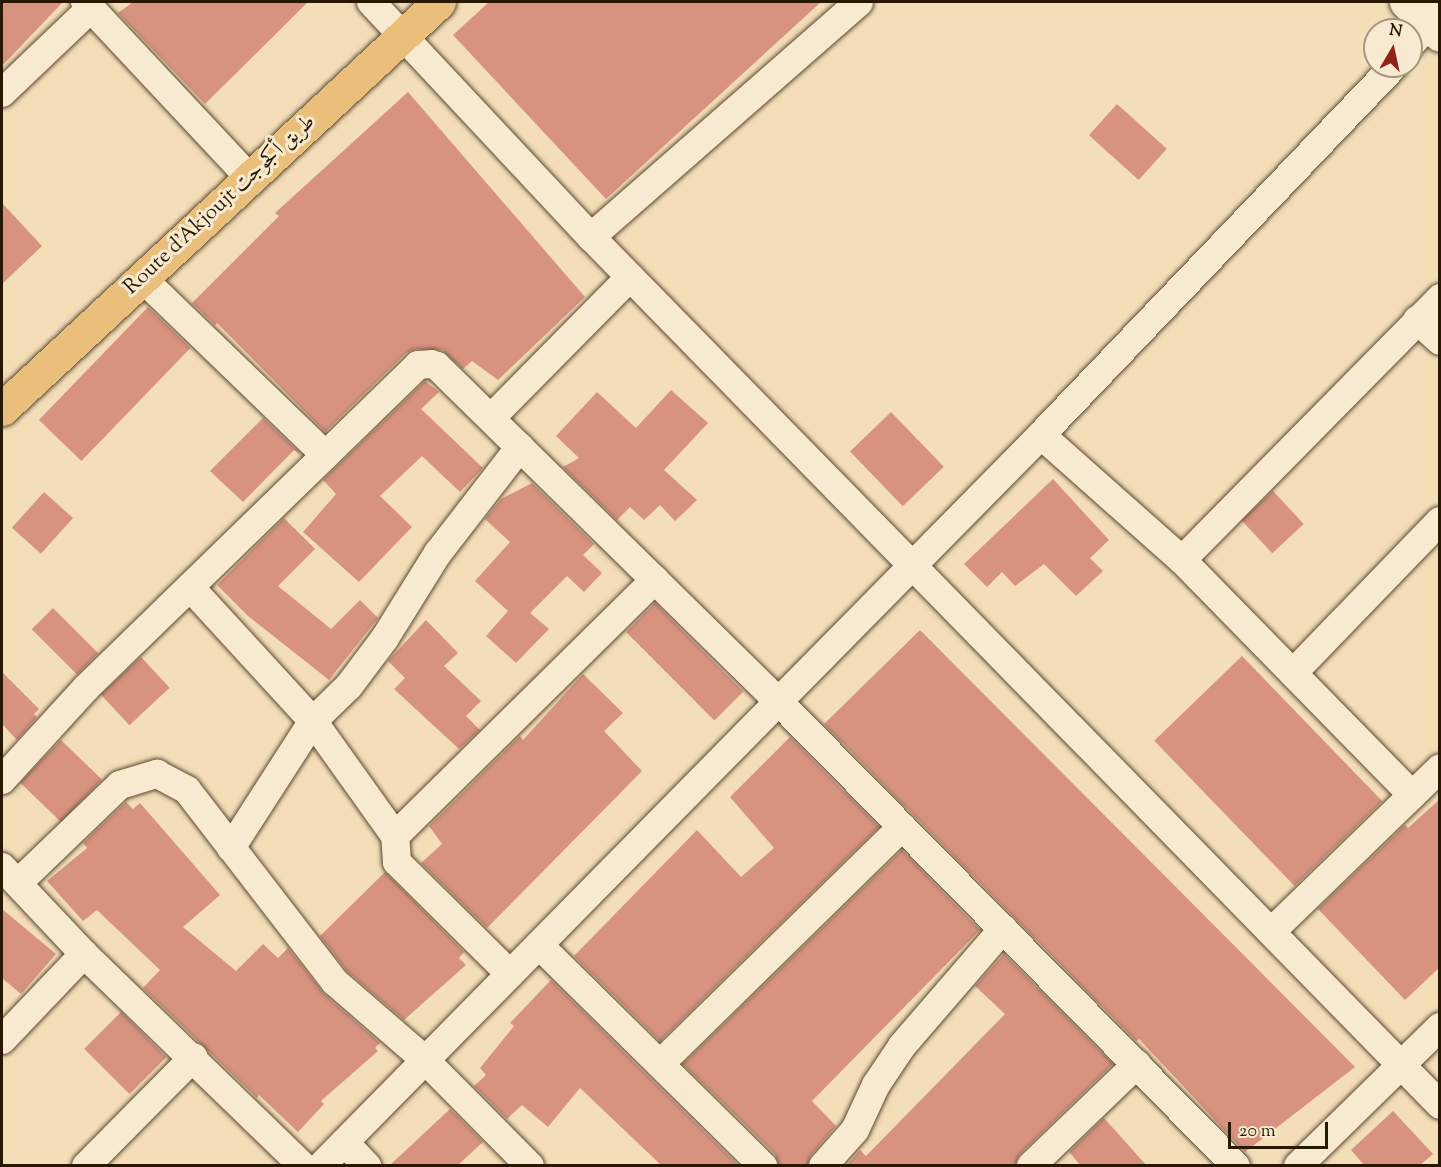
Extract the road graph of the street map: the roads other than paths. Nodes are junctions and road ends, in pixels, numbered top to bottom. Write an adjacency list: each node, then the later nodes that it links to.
1 (371, 2): 5 (street)
2 (439, 2): 5 (highway, Route d'Akjoujt طريق أكجوجت)
3 (859, 2): 9 (street)
4 (88, 5): 7 (street); 8 (street)
5 (404, 36): 8 (highway, Route d'Akjoujt طريق أكجوجت); 9 (street)
6 (1383, 78): 17 (street)
7 (2, 93)
8 (249, 177): 11 (highway, Route d'Akjoujt طريق أكجوجت)
9 (591, 237): 10 (street)
10 (630, 277): 16 (street); 22 (street)
11 (142, 278): 15 (highway, Route d'Akjoujt طريق أكجوجت); 19 (street)
12 (1440, 298): 13 (street)
13 (1417, 320): 14 (street); 21 (street)
14 (1440, 341)
15 (2, 409)
16 (491, 418): 18 (street); 19 (street)
17 (1041, 435): 21 (street); 22 (street)
18 (520, 447): 23 (street); 27 (street)
19 (325, 455): 24 (street)
20 (1440, 522): 25 (street)
21 (1182, 560): 25 (street)
22 (913, 566): 26 (street); 36 (street)
23 (655, 580): 26 (street); 32 (street)
24 (190, 587): 27 (street); 28 (street)
25 (1293, 674): 30 (street)
26 (779, 702): 31 (street); 37 (street)
27 (313, 721): 32 (street); 33 (street)
28 (7, 762)
29 (1440, 768): 30 (street)
30 (1412, 795): 36 (street)
31 (902, 827): 35 (street); 44 (street)
32 (395, 836): 39 (street)
33 (231, 848): 34 (street); 43 (street)
34 (10, 875): 38 (street)
35 (1003, 929): 45 (street); 55 (street)
36 (1271, 932): 46 (street)
37 (538, 945): 39 (street); 44 (street)
38 (84, 954): 41 (street); 42 (street)
39 (510, 974): 43 (street)
40 (1440, 1027): 46 (street)
41 (2, 1040)
42 (194, 1057): 49 (street); 50 (street)
43 (425, 1060): 48 (street); 53 (street)
44 (660, 1064): 54 (street)
45 (1137, 1064): 56 (street); 57 (street)
46 (1401, 1065): 47 (street); 58 (street)
47 (1440, 1105)
48 (345, 1143): 51 (street); 52 (street)
49 (86, 1166)
50 (303, 1166)
51 (321, 1166)
52 (367, 1166)
53 (530, 1166)
54 (764, 1166)
55 (823, 1166)
56 (1031, 1166)
57 (1236, 1166)
58 (1298, 1166)

